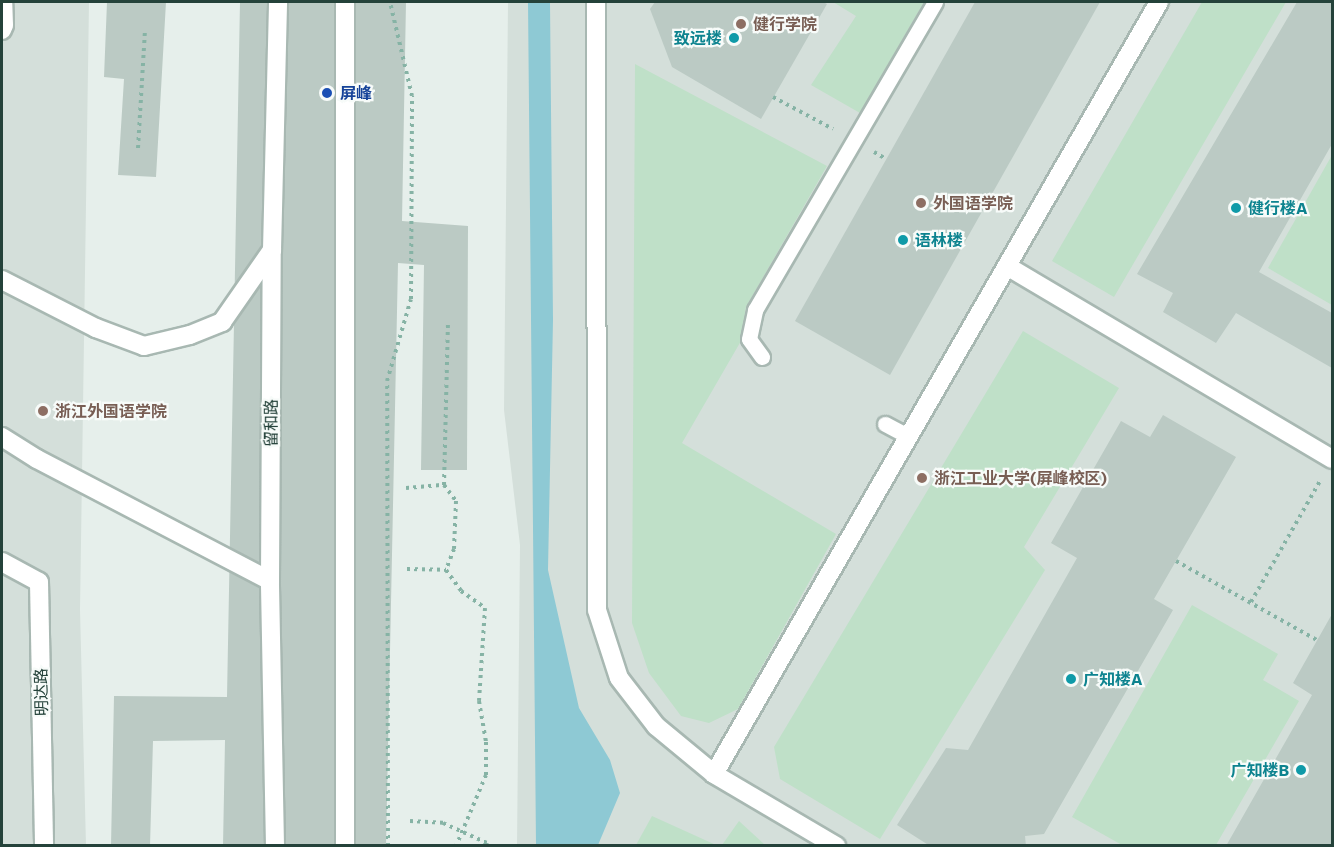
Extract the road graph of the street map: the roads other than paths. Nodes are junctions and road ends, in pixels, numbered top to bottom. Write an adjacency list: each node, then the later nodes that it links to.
1 (3, 2): 7 (street)
2 (278, 2): 8 (street, 留和路)
3 (345, 2): 22 (street)
4 (596, 2): 18 (street)
5 (935, 2): 11 (lane)
6 (1159, 2): 9 (street)
7 (2, 30)
8 (272, 250): 10 (street); 17 (street, 留和路)
9 (1007, 266): 13 (street); 15 (street)
10 (2, 280)
11 (762, 357)
12 (885, 424): 13 (lane)
13 (908, 436): 18 (street)
14 (2, 437): 17 (street)
15 (1332, 459)
16 (2, 562): 20 (street, 明达路)
17 (270, 581): 21 (street, 留和路)
18 (714, 774): 19 (street)
19 (831, 844)
20 (44, 846)
21 (274, 846)
22 (345, 846)

